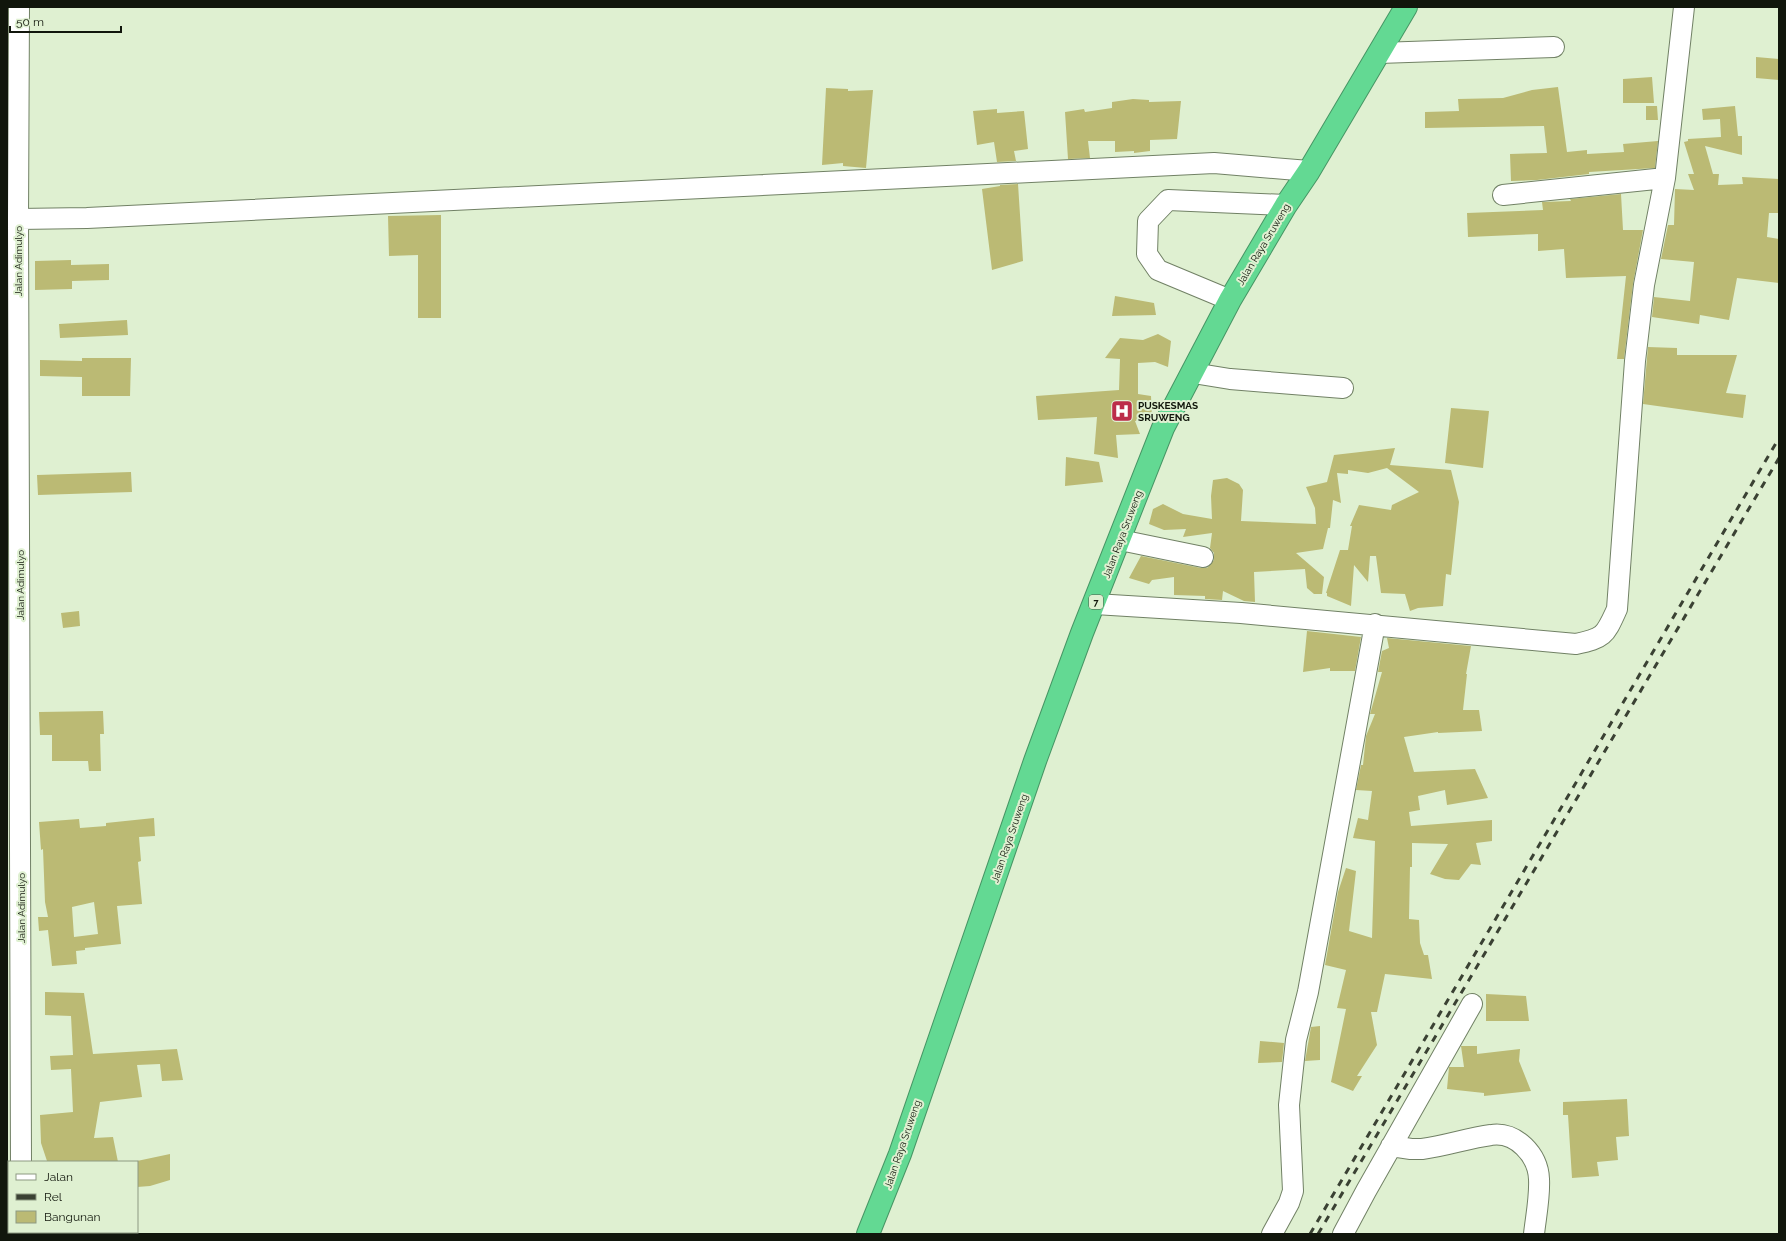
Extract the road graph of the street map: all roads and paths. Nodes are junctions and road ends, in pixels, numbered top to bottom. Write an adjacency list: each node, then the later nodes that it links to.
1 (19, 7): 10 (street, Jalan Adimulyo)
2 (1406, 7): 5 (highway, Jalan Raya Sruweng / 7)
3 (1684, 7): 7 (street)
4 (1554, 47): 5 (street)
5 (1379, 53): 6 (highway, Jalan Raya Sruweng / 7)
6 (1309, 171): 9 (highway, Jalan Raya Sruweng / 7); 10 (street)
7 (1665, 178): 8 (street); 17 (street)
8 (1503, 196)
9 (1286, 205): 11 (highway, Jalan Raya Sruweng / 7); 11 (street)
10 (18, 219): 19 (street, Jalan Adimulyo)
11 (1230, 300): 12 (highway, Jalan Raya Sruweng / 7)
12 (1193, 373): 13 (street); 14 (highway, Jalan Raya Sruweng / 7)
13 (1343, 388)
14 (1120, 540): 15 (street); 16 (highway, Jalan Raya Sruweng / 7)
15 (1203, 557)
16 (1095, 604): 17 (street); 22 (highway, Jalan Raya Sruweng / 7)
17 (1375, 624): 23 (street)
18 (1472, 1004): 20 (street)
19 (14, 1063): 21 (street, Jalan Adimulyo)
20 (1391, 1146): 24 (street); 25 (street)
21 (16, 1154)
22 (868, 1234)
23 (1272, 1234)
24 (1343, 1234)
25 (1534, 1234)

